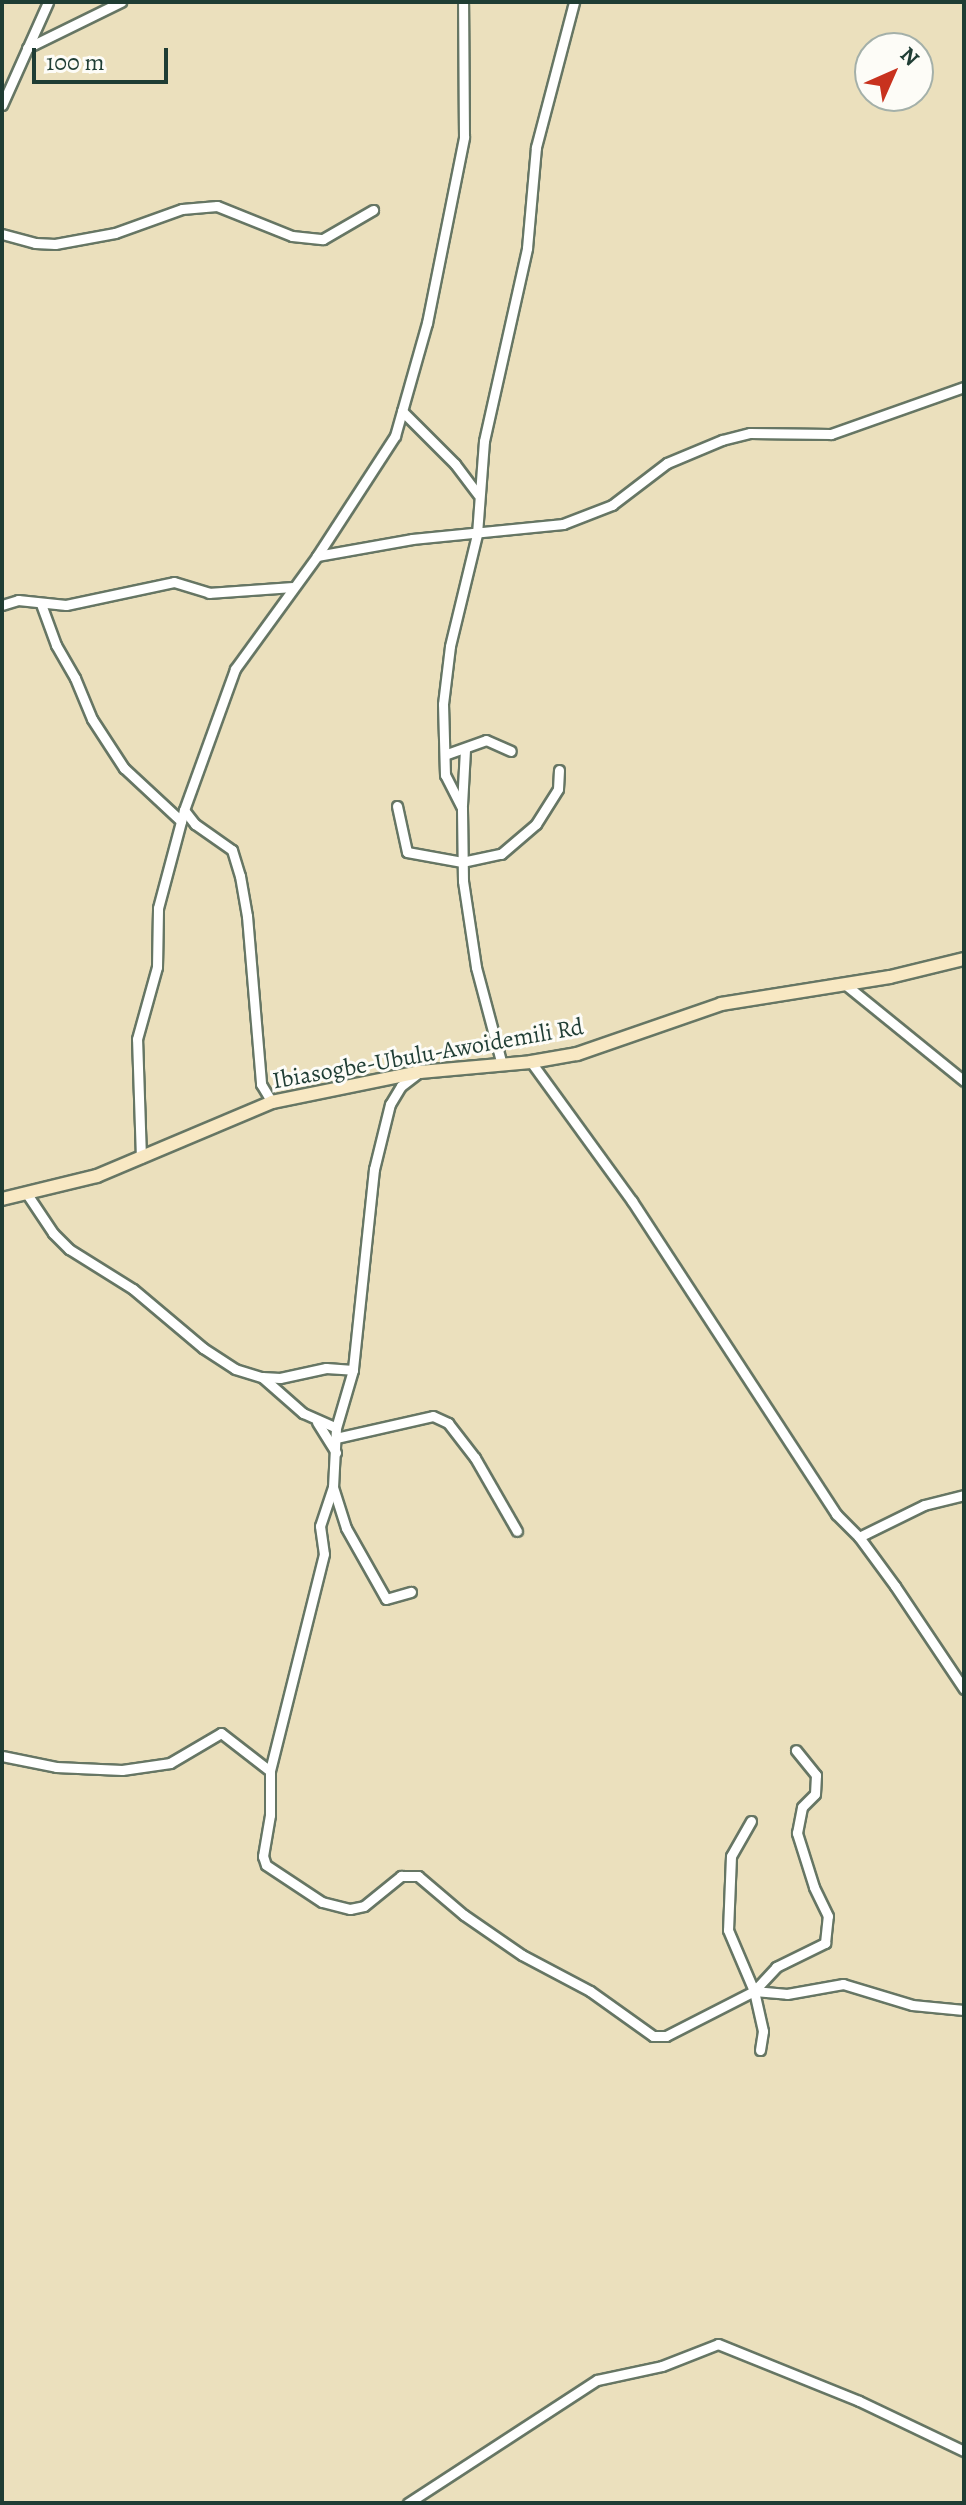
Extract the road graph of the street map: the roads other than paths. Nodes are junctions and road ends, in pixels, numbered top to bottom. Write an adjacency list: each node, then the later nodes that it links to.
1 (48, 2): 5 (street)
2 (121, 2): 5 (street)
3 (463, 2): 10 (street)
4 (574, 2): 11 (street)
5 (27, 48): 6 (street)
6 (2, 105)
7 (373, 210): 8 (street)
8 (2, 234)
9 (964, 387): 12 (street)
10 (402, 411): 11 (street); 13 (street)
11 (478, 494): 12 (street)
12 (477, 534): 13 (street); 19 (street)
13 (317, 556): 14 (street)
14 (292, 587): 15 (street); 23 (street)
15 (41, 604): 16 (street); 24 (street)
16 (2, 605)
17 (465, 749): 18 (street); 19 (street); 22 (street)
18 (511, 751)
19 (447, 754): 22 (street)
20 (559, 770): 25 (street)
21 (397, 806): 25 (street)
22 (462, 808): 25 (street)
23 (184, 810): 24 (street); 34 (street)
24 (181, 821): 35 (street)
25 (462, 862): 29 (street)
26 (964, 959): 27 (street, Ibiasogbe-Ubulu-Awoidemili Rd)
27 (846, 985): 28 (street, Ibiasogbe-Ubulu-Awoidemili Rd); 32 (street)
28 (531, 1062): 29 (street, Ibiasogbe-Ubulu-Awoidemili Rd); 46 (street)
29 (502, 1065): 30 (street, Ibiasogbe-Ubulu-Awoidemili Rd)
30 (420, 1072): 31 (street, Ibiasogbe-Ubulu-Awoidemili Rd); 33 (street)
31 (386, 1078): 33 (street); 34 (street, Ibiasogbe-Ubulu-Awoidemili Rd)
32 (964, 1081)
33 (392, 1100): 38 (street)
34 (272, 1102): 35 (street, Ibiasogbe-Ubulu-Awoidemili Rd)
35 (141, 1158): 36 (street, Ibiasogbe-Ubulu-Awoidemili Rd)
36 (27, 1194): 37 (street, Ibiasogbe-Ubulu-Awoidemili Rd); 39 (street)
37 (2, 1199)
38 (353, 1370): 39 (street); 41 (street)
39 (262, 1377): 40 (street)
40 (317, 1422): 41 (street); 42 (street)
41 (336, 1433): 42 (street); 45 (street)
42 (336, 1453): 43 (street)
43 (333, 1487): 47 (street); 51 (street)
44 (964, 1495): 46 (street)
45 (517, 1531)
46 (859, 1537): 48 (street)
47 (411, 1592)
48 (964, 1689)
49 (796, 1750): 53 (street)
50 (2, 1756): 51 (street)
51 (270, 1771): 53 (street)
52 (751, 1821): 53 (street)
53 (754, 1991): 54 (street); 55 (street)
54 (964, 2010)
55 (760, 2050)
56 (964, 2451): 57 (street)
57 (408, 2503)

